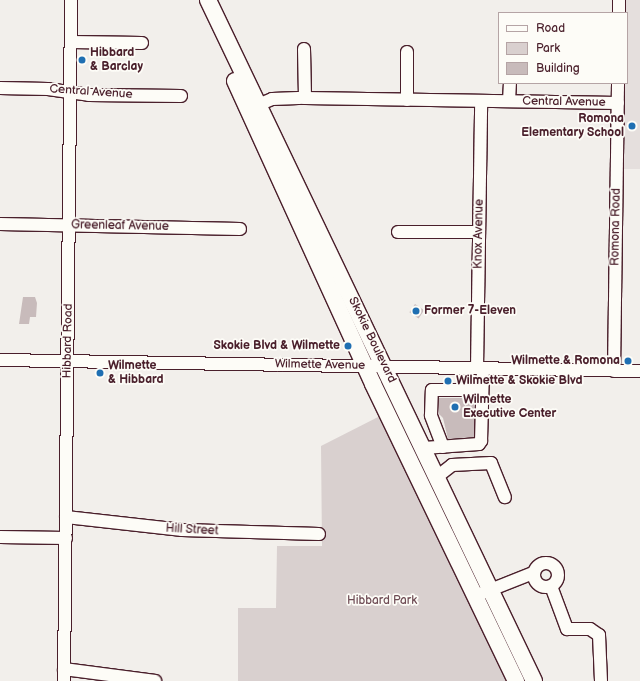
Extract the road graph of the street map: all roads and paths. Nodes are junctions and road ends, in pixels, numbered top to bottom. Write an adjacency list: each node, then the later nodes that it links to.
1 (71, 0): 6 (street, Hibbard Road)
2 (197, 0): 20 (main road, Skokie Boulevard)
3 (208, 0): 20 (main road, Skokie Boulevard)
4 (619, 0): 5 (street)
5 (619, 12)
6 (71, 42): 7 (street); 13 (street, Hibbard Road)
7 (142, 43)
8 (304, 49): 15 (street)
9 (407, 52): 16 (street)
10 (510, 84): 18 (street, Central Avenue)
11 (618, 84): 19 (street, Romona Road)
12 (0, 88): 13 (street, Central Avenue)
13 (70, 92): 14 (street, Central Avenue); 22 (street, Hibbard Road)
14 (181, 96)
15 (305, 98): 16 (street, Central Avenue); 20 (street, Central Avenue)
16 (407, 100): 17 (street, Central Avenue)
17 (480, 101): 18 (street, Central Avenue); 25 (street, Knox Avenue)
18 (509, 101): 19 (street, Central Avenue)
19 (618, 103): 31 (street, Romona Road)
20 (253, 107): 28 (main road, Skokie Boulevard); 29 (main road, Skokie Boulevard)
21 (0, 224): 22 (street, Greenleaf Avenue)
22 (69, 225): 23 (street, Greenleaf Avenue); 27 (street, Hibbard Road)
23 (240, 229)
24 (398, 232): 25 (street)
25 (479, 232): 30 (street, Knox Avenue)
26 (0, 360): 27 (street, Wilmette Avenue)
27 (68, 362): 28 (street, Wilmette Avenue); 38 (street, Hibbard Road)
28 (366, 366): 29 (street, Wilmette Avenue); 45 (main road, Skokie Boulevard)
29 (385, 367): 30 (street, Wilmette Avenue); 35 (main road, Skokie Boulevard)
30 (480, 368): 31 (street, Wilmette Avenue); 33 (street, Knox Avenue)
31 (614, 371): 32 (street, Wilmette Avenue)
32 (640, 371)
33 (482, 390): 34 (street, Knox Avenue); 34 (street)
34 (442, 447): 35 (street)
35 (424, 448): 36 (main road, Skokie Boulevard)
36 (438, 476): 37 (street); 44 (main road, Skokie Boulevard)
37 (505, 497)
38 (66, 517): 39 (street, Hill Street); 41 (street, Hibbard Road)
39 (319, 534)
40 (0, 536): 41 (street)
41 (66, 538): 46 (street, Hibbard Road)
42 (533, 573): 43 (street); 43 (street); 44 (street)
43 (551, 586): 51 (street)
44 (492, 590): 45 (street); 50 (main road, Skokie Boulevard)
45 (475, 596): 49 (main road, Skokie Boulevard)
46 (64, 669): 47 (street, Hibbard Road); 48 (street)
47 (64, 681)
48 (155, 681)
49 (516, 681)
50 (534, 681)
51 (601, 681)

